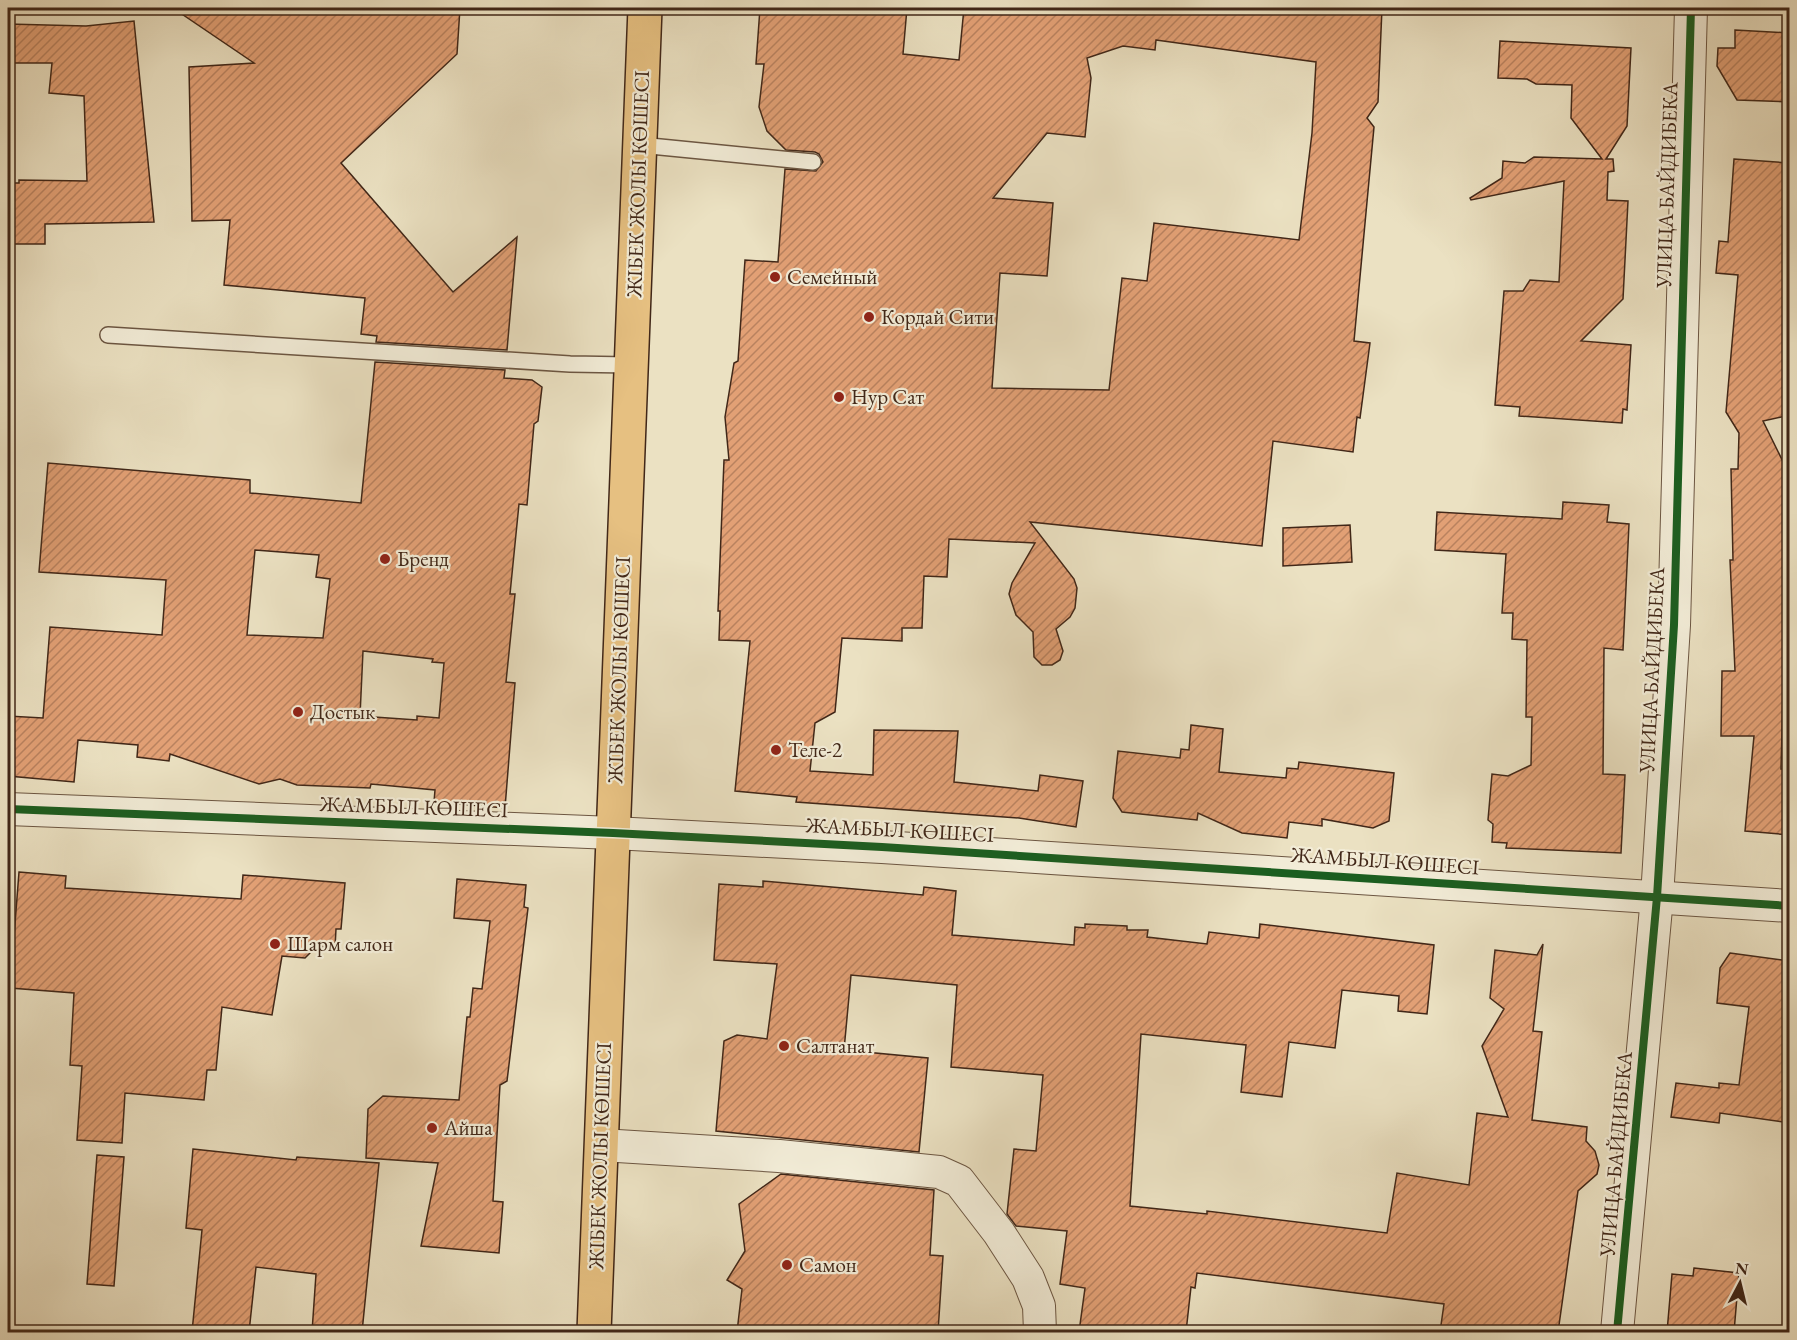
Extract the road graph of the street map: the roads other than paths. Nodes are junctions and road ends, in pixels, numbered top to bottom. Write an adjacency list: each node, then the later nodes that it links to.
1 (645, 8): 3 (highway, ЖІБЕК ЖОЛЫ КӨШЕСІ)
2 (1691, 8): 9 (street, УЛИЦА БАЙДИБЕКА)
3 (640, 145): 4 (lane); 6 (highway, ЖІБЕК ЖОЛЫ КӨШЕСІ)
4 (813, 162)
5 (108, 335): 6 (lane)
6 (630, 365): 8 (highway, ЖІБЕК ЖОЛЫ КӨШЕСІ)
7 (8, 809): 8 (street, ЖАМБЫЛ КӨШЕСІ)
8 (613, 833): 9 (street, ЖАМБЫЛ КӨШЕСІ); 11 (highway, ЖІБЕК ЖОЛЫ КӨШЕСІ)
9 (1657, 897): 10 (street, ЖАМБЫЛ КӨШЕСІ); 14 (street, УЛИЦА БАЙДИБЕКА)
10 (1790, 906)
11 (601, 1145): 12 (highway, ЖІБЕК ЖОЛЫ КӨШЕСІ); 13 (street)
12 (594, 1332)
13 (1040, 1332)
14 (1617, 1332)

